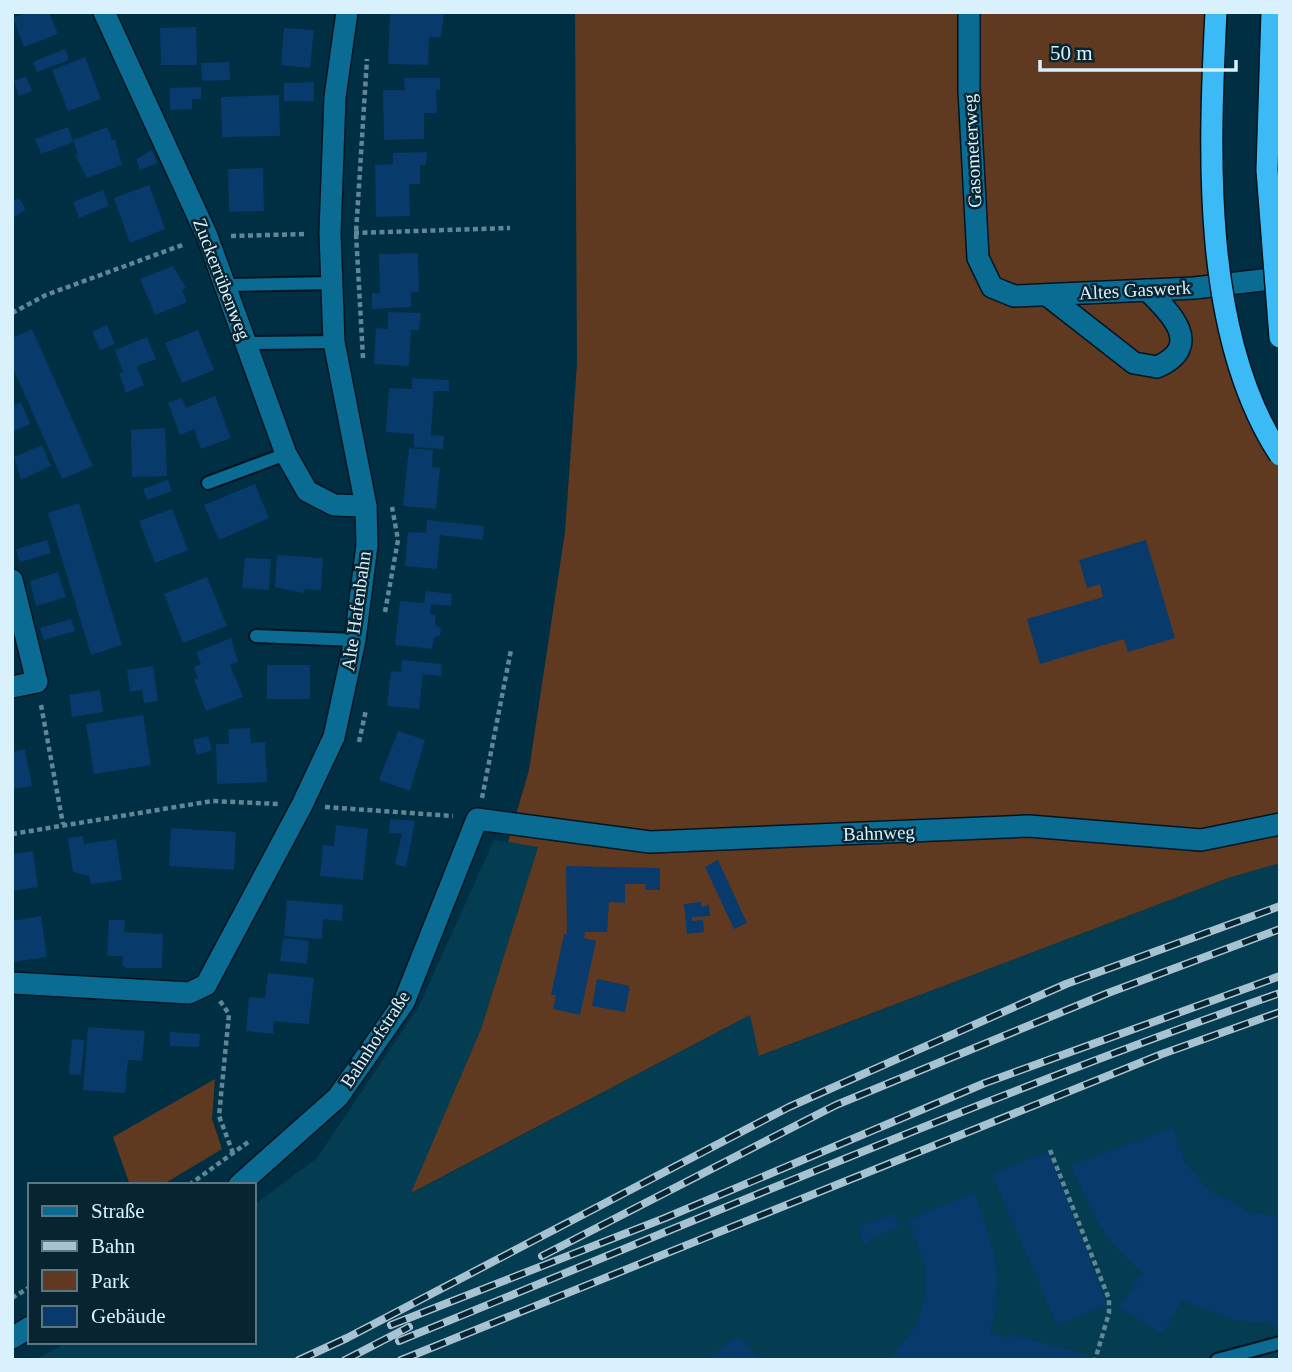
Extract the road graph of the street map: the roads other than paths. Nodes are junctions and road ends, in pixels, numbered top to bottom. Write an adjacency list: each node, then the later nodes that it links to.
1 (104, 12): 8 (street, Zuckerrübenweg)
2 (347, 12): 7 (street, Alte Hafenbahn)
3 (969, 12): 9 (street, Gasometerweg)
4 (1216, 12): 16 (highway, bridge)
5 (1272, 12): 12 (highway, bridge)
6 (1280, 278): 10 (street, Altes Gaswerk)
7 (331, 283): 8 (lane); 13 (street, Alte Hafenbahn)
8 (226, 285): 14 (street, Zuckerrübenweg)
9 (992, 287): 11 (street, Altes Gaswerk)
10 (1147, 290): 11 (street, Altes Gaswerk); 11 (street)
11 (1046, 295)
12 (1280, 337)
13 (334, 342): 14 (lane); 18 (street, Alte Hafenbahn)
14 (247, 343): 15 (street, Zuckerrübenweg)
15 (286, 454): 17 (lane); 18 (street, Zuckerrübenweg)
16 (1280, 455)
17 (208, 483)
18 (366, 506): 21 (street, Alte Hafenbahn)
19 (12, 580): 22 (street)
20 (256, 636): 21 (lane)
21 (355, 640): 25 (street, Alte Hafenbahn)
22 (12, 687)
23 (477, 820): 24 (street, Bahnweg); 26 (street, Bahnhofstraße)
24 (1280, 824)
25 (12, 983)
26 (241, 1183)
27 (28, 1328): 28 (street)
28 (12, 1338)
29 (1280, 1342): 30 (lane)
30 (1217, 1360)

